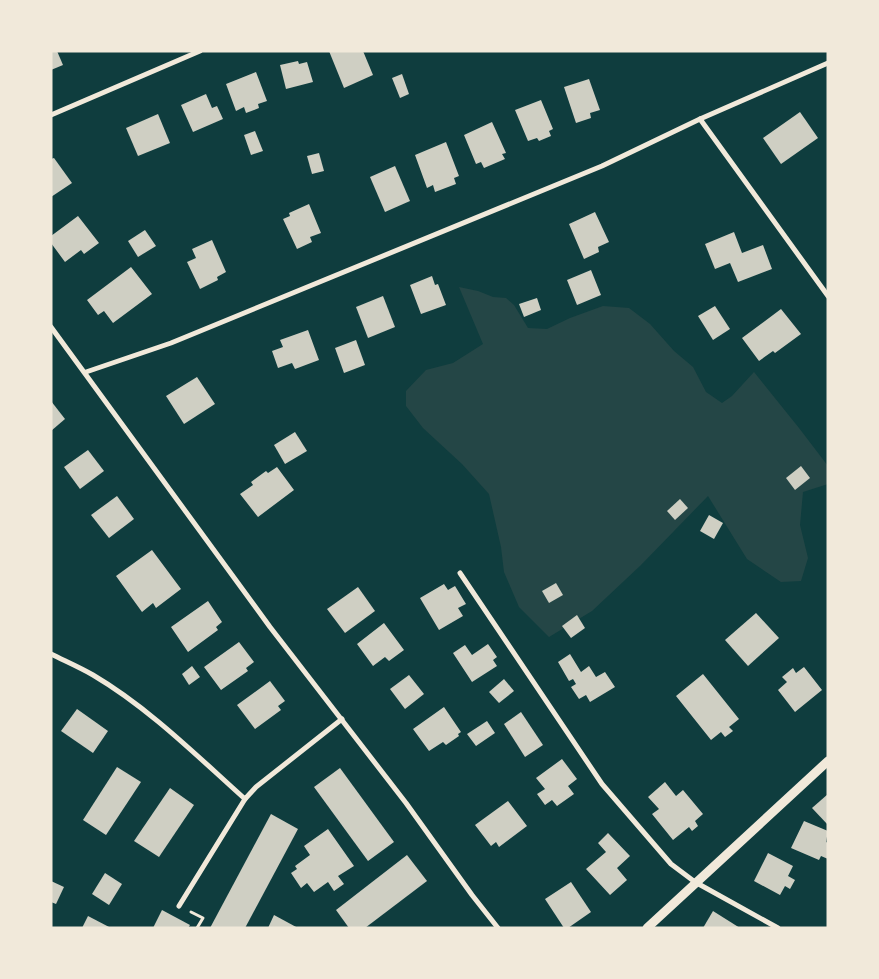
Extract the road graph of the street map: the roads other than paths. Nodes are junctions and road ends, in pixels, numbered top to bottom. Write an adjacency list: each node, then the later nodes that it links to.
1 (200, 51): 3 (street)
2 (828, 63): 4 (street)
3 (51, 115)
4 (700, 119): 5 (street); 7 (street)
5 (828, 296)
6 (51, 327): 7 (street)
7 (86, 372): 10 (street)
8 (460, 573): 13 (street)
9 (51, 654): 12 (street)
10 (342, 719): 12 (street); 15 (street)
11 (828, 761): 13 (street)
12 (245, 799): 14 (street)
13 (695, 882): 16 (street); 17 (street)
14 (179, 906)
15 (498, 928)
16 (647, 928)
17 (778, 928)

